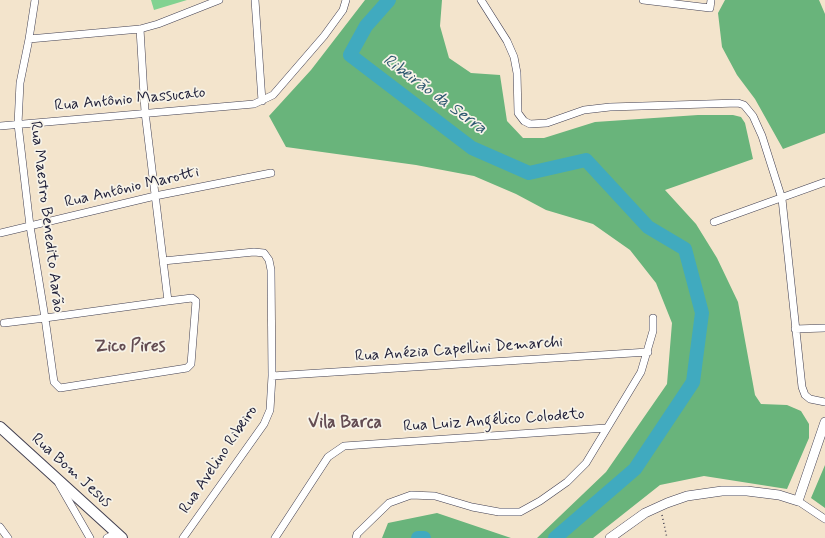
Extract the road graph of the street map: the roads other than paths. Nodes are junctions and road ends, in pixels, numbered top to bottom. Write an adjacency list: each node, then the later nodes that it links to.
1 (35, 0): 9 (street, Rua Maestro Benedito Aarão)
2 (219, 0): 8 (street)
3 (255, 0): 10 (street)
4 (346, 0): 10 (street)
5 (481, 0): 17 (street)
6 (642, 0): 7 (street)
7 (711, 0)
8 (140, 29): 9 (street); 11 (street)
9 (29, 39): 12 (street, Rua Maestro Benedito Aarão)
10 (262, 100): 11 (street, Rua Antônio Massucato)
11 (145, 112): 12 (street, Rua Antônio Massucato); 16 (street)
12 (18, 124): 13 (street, Rua Antônio Massucato); 19 (street, Rua Maestro Benedito Aarão)
13 (0, 126)
14 (270, 173): 16 (street, Rua Antônio Marotti)
15 (825, 182): 17 (street)
16 (155, 196): 19 (street, Rua Antônio Marotti); 21 (street)
17 (782, 199): 18 (street); 27 (street)
18 (714, 222)
19 (30, 226): 20 (street, Rua Antônio Marotti); 23 (street, Rua Maestro Benedito Aarão)
20 (0, 233)
21 (163, 261): 22 (street); 29 (street, Rua Avelino Ribeiro)
22 (168, 301): 23 (street); 23 (street, Rua Maestro Benedito Aarão)
23 (44, 318): 25 (street)
24 (653, 318): 28 (street)
25 (4, 323)
26 (825, 328): 27 (street)
27 (795, 329): 30 (street)
28 (648, 352): 29 (street, Rua Anézia Capellini Demarchi); 33 (street)
29 (272, 376): 42 (street, Rua Avelino Ribeiro)
30 (825, 402)
31 (825, 422): 35 (street)
32 (0, 427): 34 (main road, Rua Bom Jesus)
33 (606, 428): 43 (street, Rua Luiz Angélico Colodeto); 44 (street)
34 (54, 475): 39 (street); 41 (main road, Rua Bom Jesus)
35 (798, 501): 36 (street); 45 (street)
36 (825, 519)
37 (0, 527): 38 (street)
38 (8, 538)
39 (90, 538)
40 (107, 538): 41 (street)
41 (121, 538)
42 (183, 538)
43 (275, 538)
44 (356, 538)
45 (610, 538)

